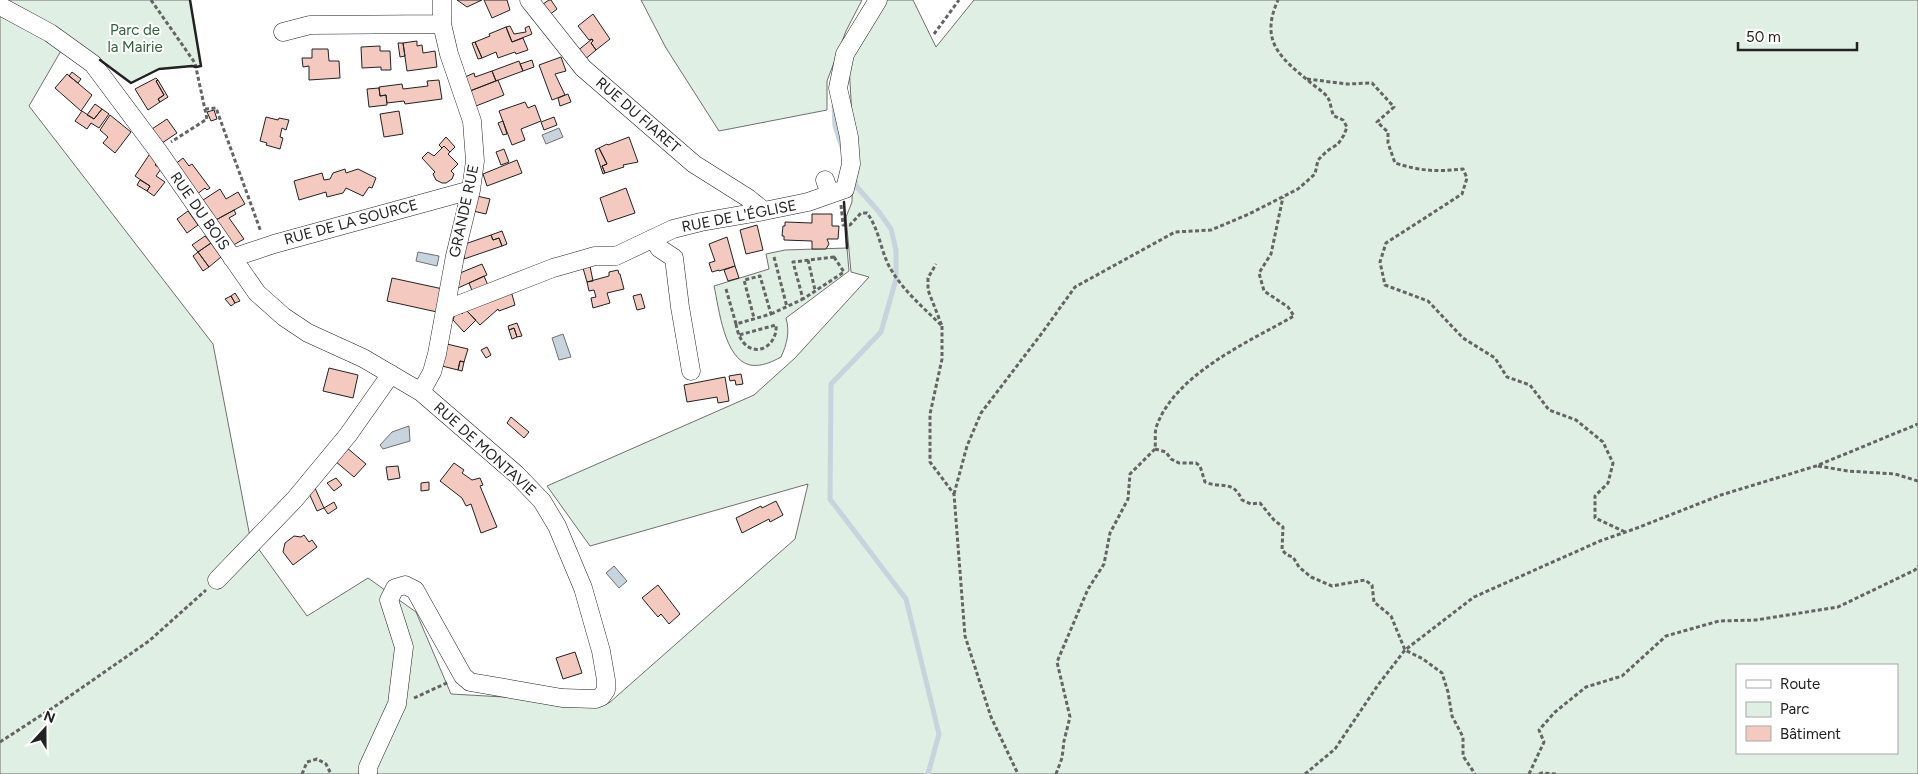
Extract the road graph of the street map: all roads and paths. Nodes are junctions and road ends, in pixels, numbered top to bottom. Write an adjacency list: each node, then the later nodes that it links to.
1 (151, 0): 12 (path)
2 (442, 0): 8 (street, GRANDE RUE)
3 (529, 0): 16 (street, RUE DU FIARET)
4 (878, 0): 16 (street, RUE DE L'ÉGLISE)
5 (959, 0): 10 (path)
6 (1278, 0): 11 (path)
7 (0, 6): 13 (street, RUE DU BOIS)
8 (442, 24): 9 (street); 14 (street, GRANDE RUE)
9 (283, 32)
10 (934, 34)
11 (1306, 80): 15 (path); 42 (path)
12 (205, 109): 13 (path); 19 (path)
13 (158, 151): 21 (street, RUE DU BOIS)
14 (471, 190): 19 (street, RUE DE LA SOURCE); 28 (street, GRANDE RUE)
15 (1284, 197): 38 (path); 41 (path)
16 (764, 211): 18 (street, RUE DE L'ÉGLISE)
17 (850, 225): 32 (path)
18 (654, 239): 28 (street, RUE DE L'ÉGLISE); 34 (street)
19 (266, 246): 21 (street, RUE DE LA SOURCE)
20 (774, 257): 27 (path)
21 (232, 258): 35 (street, RUE DU BOIS)
22 (808, 260): 25 (path); 25 (path); 26 (path)
23 (936, 264): 32 (path)
24 (726, 289): 31 (path)
25 (815, 290): 26 (path)
26 (802, 299): 27 (path)
27 (787, 307): 29 (path)
28 (445, 310): 36 (street, GRANDE RUE)
29 (770, 314): 30 (path); 30 (path)
30 (754, 318): 31 (path)
31 (736, 324): 33 (path)
32 (942, 326): 41 (path)
33 (739, 335): 33 (path)
34 (691, 371)
35 (391, 374): 36 (street, RUE DU BOIS); 44 (street)
36 (421, 392): 46 (street, RUE DE MONTAVIE)
37 (1918, 424): 39 (path)
38 (1155, 448): 45 (path); 53 (path)
39 (1816, 466): 40 (path); 42 (path)
40 (1918, 481)
41 (954, 494): 52 (path)
42 (1625, 532): 45 (path)
43 (1918, 566): 56 (path)
44 (217, 580): 48 (path)
45 (1405, 650): 54 (path); 55 (path)
46 (463, 676): 47 (path); 47 (street)
47 (397, 704): 51 (street)
48 (0, 742)
49 (302, 774): 50 (path)
50 (331, 774)
51 (368, 774)
52 (1018, 774)
53 (1056, 774)
54 (1305, 774)
55 (1474, 774)
56 (1529, 774)
57 (1539, 774): 58 (path)
58 (1556, 774)

